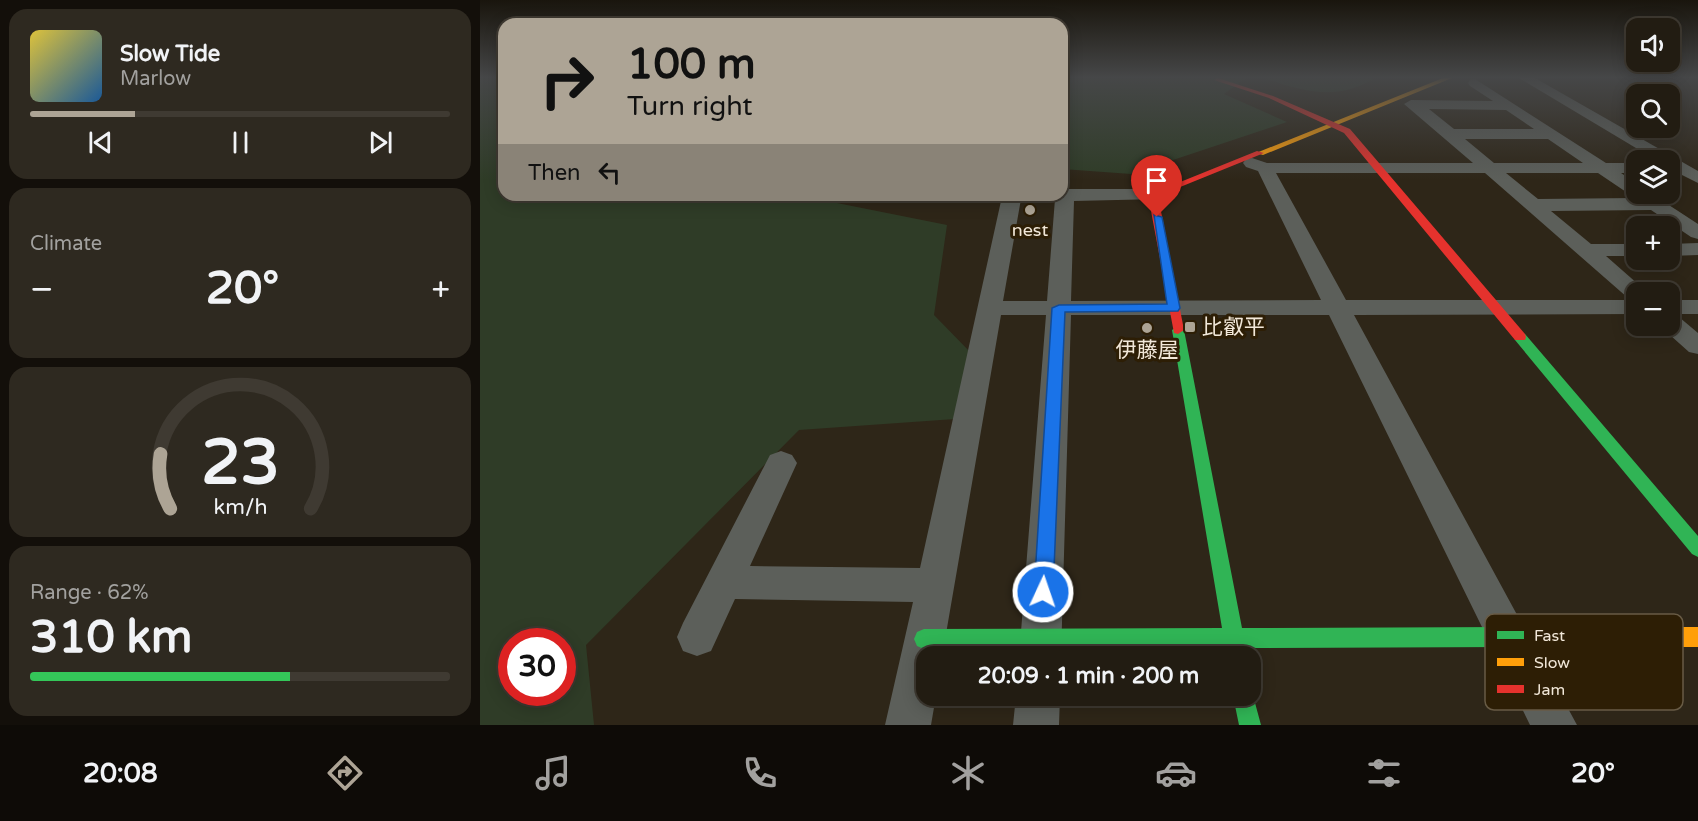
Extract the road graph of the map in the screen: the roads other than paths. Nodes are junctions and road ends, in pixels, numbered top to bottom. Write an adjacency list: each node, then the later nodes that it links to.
1 (1305, 112): 6 (street)
2 (1365, 112): 6 (street)
3 (1424, 112): 7 (street)
4 (1518, 112): 8 (street)
5 (1583, 112): 9 (street)
6 (1335, 124): 10 (street); 12 (street)
7 (1450, 134): 8 (street); 13 (street)
8 (1550, 134): 14 (street)
9 (1648, 150)
10 (1254, 164): 12 (street); 21 (street); 37 (street)
11 (1680, 165): 17 (street)
12 (1377, 168): 13 (street); 38 (street)
13 (1490, 168): 14 (street); 26 (street)
14 (1601, 168): 15 (street); 19 (street)
15 (1626, 168)
16 (1680, 168): 18 (street)
17 (1698, 168)
18 (1698, 178)
19 (1626, 184)
20 (1068, 195): 21 (street)
21 (1153, 195): 36 (street)
22 (1626, 197): 26 (street)
23 (1010, 201): 34 (street)
24 (1063, 201): 35 (street)
25 (1656, 204): 27 (street)
26 (1533, 205): 29 (street)
27 (1698, 233)
28 (1698, 249): 31 (street)
29 (1586, 250): 30 (street); 32 (street)
30 (1626, 250)
31 (1680, 250)
32 (1626, 284)
33 (1698, 307): 40 (street)
34 (989, 308): 35 (street); 46 (street)
35 (1059, 308): 36 (street); 53 (street)
36 (1174, 308): 37 (street); 49 (street)
37 (1338, 308): 38 (street); 47 (street)
38 (1494, 308): 39 (street); 44 (street)
39 (1626, 308)
40 (1680, 308)
41 (1680, 331): 42 (street)
42 (1698, 346)
43 (781, 463): 45 (street)
44 (1698, 549)
45 (724, 582): 46 (street); 48 (street)
46 (935, 585): 51 (street)
47 (1497, 614)
48 (697, 637)
49 (1234, 638): 50 (street); 54 (street); 55 (street)
50 (1485, 638)
51 (924, 639): 52 (street); 59 (street)
52 (1014, 646)
53 (1040, 646)
54 (1079, 646)
55 (1235, 646)
56 (1037, 706): 60 (street)
57 (1246, 706): 61 (street)
58 (1546, 710): 62 (street)
59 (908, 725)
60 (1036, 725)
61 (1250, 725)
62 (1554, 725)

